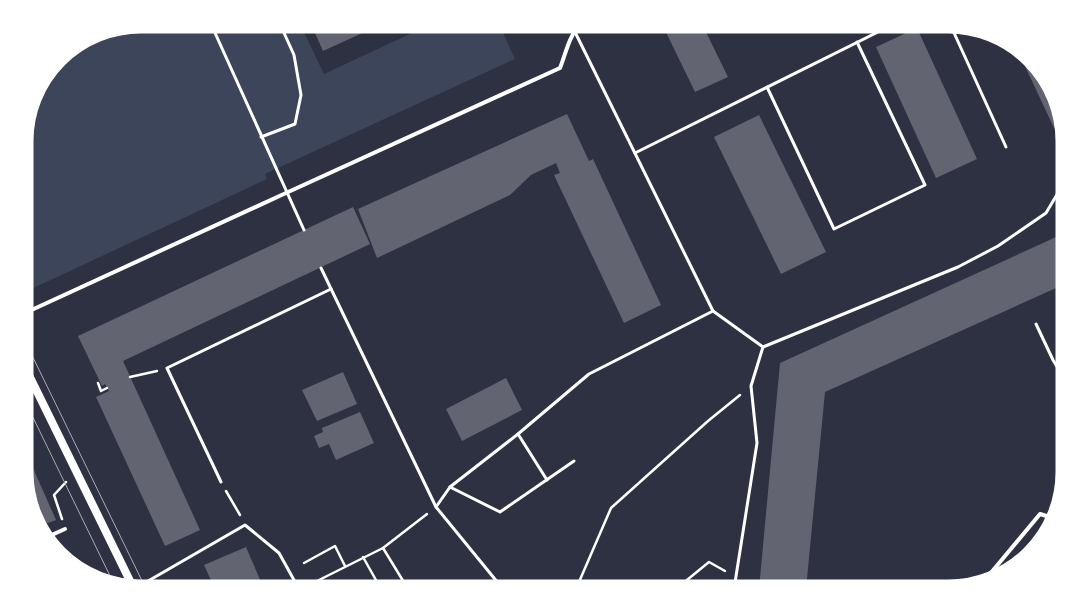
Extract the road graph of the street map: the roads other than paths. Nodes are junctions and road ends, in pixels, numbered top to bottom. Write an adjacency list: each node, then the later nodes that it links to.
1 (214, 31): 9 (lane)
2 (283, 31): 9 (lane)
3 (574, 31): 11 (lane)
4 (574, 31): 12 (street)
5 (880, 31): 7 (lane)
6 (953, 31): 10 (lane)
7 (857, 42): 8 (lane); 8 (lane)
8 (767, 87): 11 (lane)
9 (261, 137): 12 (lane)
10 (1006, 147)
11 (635, 153): 18 (lane)
12 (286, 193): 14 (lane); 17 (street)
13 (1058, 193): 20 (lane)
14 (304, 230)
15 (321, 268): 16 (lane)
16 (331, 289): 26 (lane); 28 (lane)
17 (31, 311)
18 (713, 311): 20 (lane); 23 (lane)
19 (1036, 324): 21 (lane)
20 (763, 347): 37 (lane)
21 (1058, 368)
22 (31, 379): 33 (main road)
23 (518, 434): 25 (lane); 27 (lane)
24 (574, 461): 25 (lane)
25 (547, 480): 27 (lane)
26 (221, 482)
27 (450, 487): 28 (lane)
28 (436, 507): 36 (lane)
29 (1049, 517): 32 (street)
30 (65, 529): 31 (street)
31 (52, 535)
32 (990, 574)
33 (131, 581)
34 (143, 582): 35 (lane)
35 (295, 582)
36 (497, 582)
37 (735, 582)

